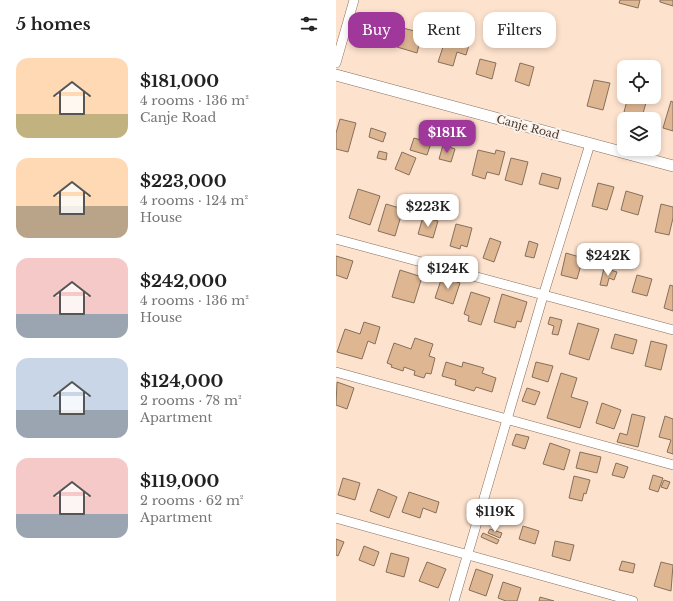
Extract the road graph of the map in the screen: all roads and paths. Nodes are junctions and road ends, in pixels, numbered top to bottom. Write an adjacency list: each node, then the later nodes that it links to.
1 (354, 0): 2 (street)
2 (336, 62)
3 (336, 75): 4 (street, Canje Road)
4 (590, 144): 5 (street, Canje Road); 7 (street)
5 (673, 166)
6 (336, 239): 7 (street)
7 (543, 296): 8 (street); 10 (street)
8 (673, 330)
9 (336, 372): 10 (street)
10 (508, 419): 11 (street); 13 (street)
11 (673, 465)
12 (336, 518): 13 (street)
13 (468, 554): 14 (street); 15 (street)
14 (454, 601)
15 (633, 601)

